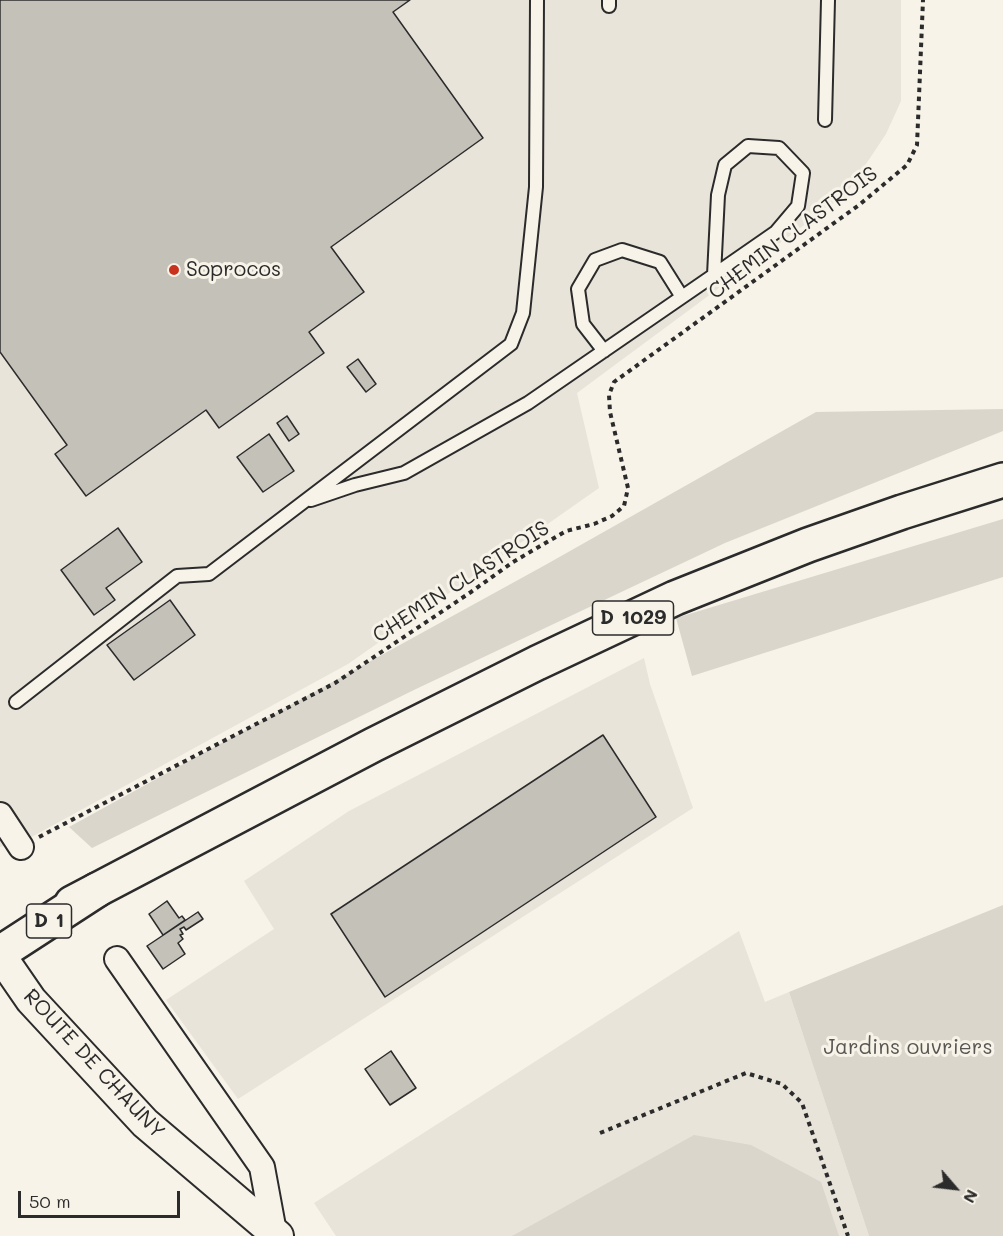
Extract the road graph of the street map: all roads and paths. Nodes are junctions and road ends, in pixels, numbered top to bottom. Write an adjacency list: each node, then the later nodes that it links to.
1 (537, 0): 9 (lane)
2 (828, 0): 4 (lane)
3 (923, 0): 12 (path, CHEMIN CLASTROIS)
4 (825, 120)
5 (714, 274): 5 (lane); 6 (lane)
6 (682, 297): 7 (lane); 7 (lane)
7 (604, 351): 9 (lane)
8 (1003, 480): 13 (main road, D 1029)
9 (301, 503): 10 (lane)
10 (16, 702)
11 (0, 814): 12 (street)
12 (21, 847)
13 (97, 890): 14 (main road, D 1029); 15 (main road, D 1)
14 (0, 941)
15 (0, 954): 18 (street, ROUTE DE CHAUNY)
16 (117, 959): 18 (street)
17 (600, 1133): 19 (path)
18 (276, 1234)
19 (848, 1236)

